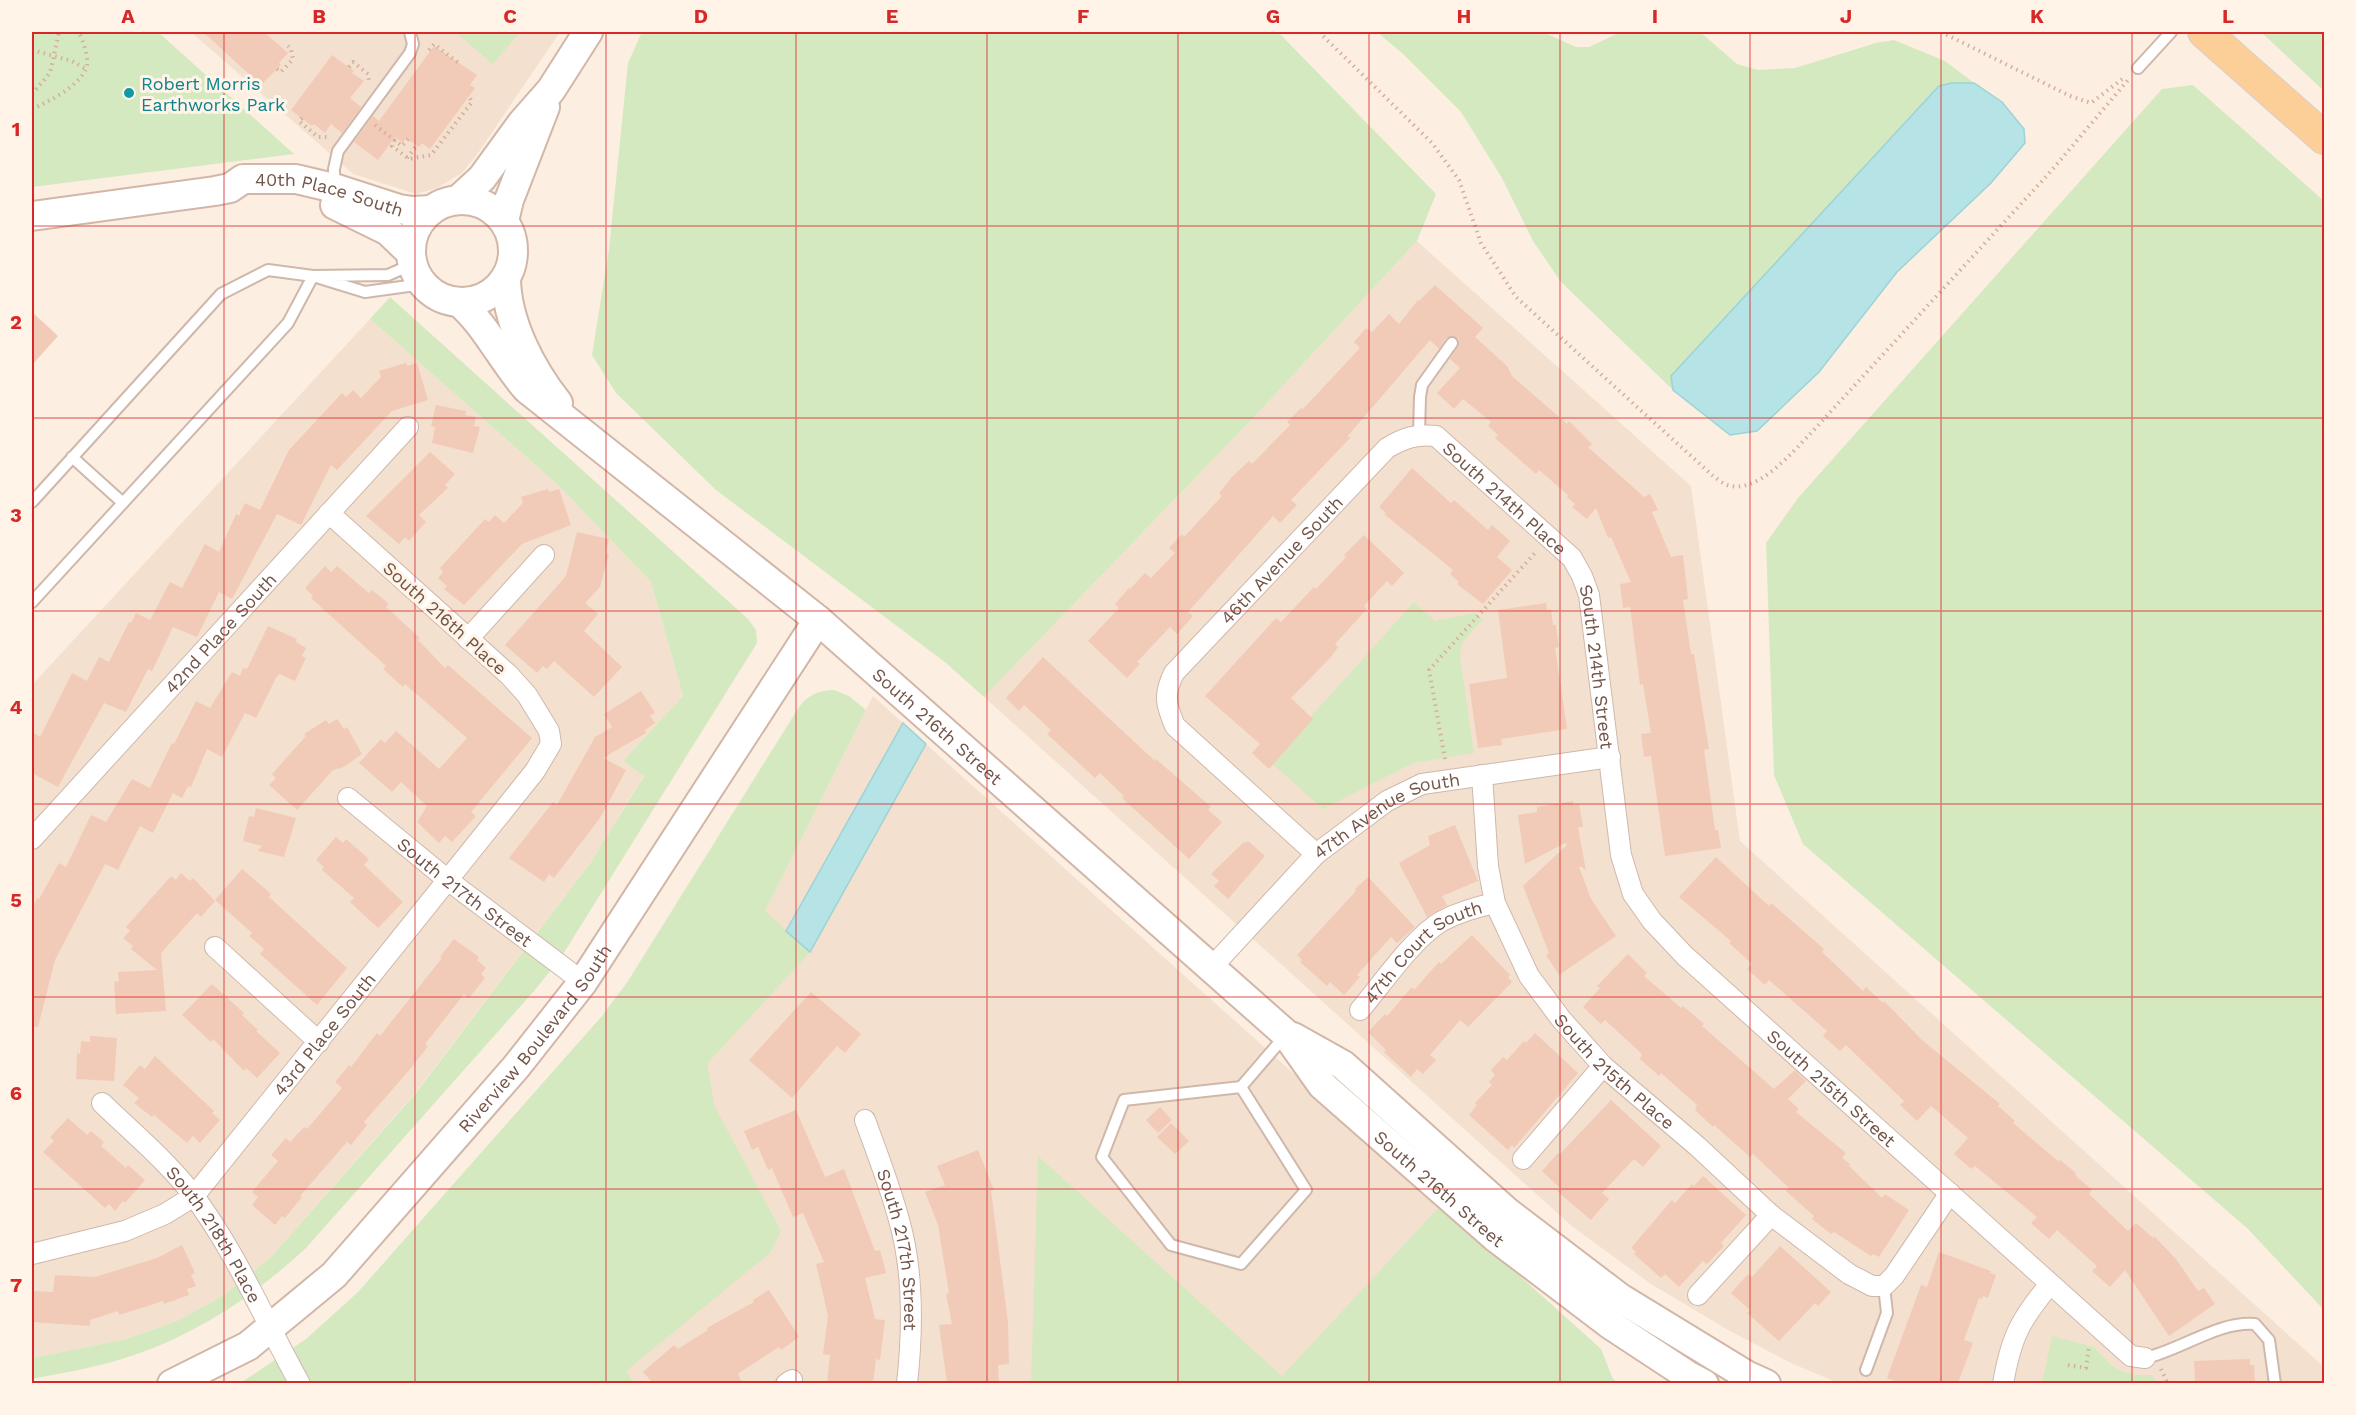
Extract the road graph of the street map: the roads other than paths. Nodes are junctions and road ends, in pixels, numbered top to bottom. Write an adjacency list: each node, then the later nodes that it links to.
1 (410, 32): 9 (lane)
2 (588, 32): 6 (street)
3 (2171, 32): 5 (lane)
4 (2204, 32): 7 (main road)
5 (2138, 68)
6 (551, 90): 10 (street); 13 (street)
7 (2325, 138)
8 (230, 188): 9 (street, 40th Place South); 12 (street, 40th Place South); 14 (street, 40th Place South)
9 (334, 188): 11 (street, 40th Place South)
10 (458, 200): 11 (street); 13 (street)
11 (431, 210): 14 (street)
12 (32, 216)
13 (504, 221): 16 (street)
14 (416, 267): 15 (lane); 15 (lane); 17 (street)
15 (313, 276): 22 (lane); 24 (lane)
16 (506, 277): 17 (street); 20 (street, South 216th Street)
17 (459, 302): 20 (street, South 216th Street)
18 (1452, 343): 21 (lane)
19 (408, 427): 25 (street, 42nd Place South)
20 (580, 430): 29 (street, South 216th Street)
21 (1419, 434): 27 (street, South 214th Place); 36 (street, 46th Avenue South)
22 (72, 457): 23 (lane); 24 (lane)
23 (32, 502)
24 (123, 503): 28 (lane)
25 (329, 513): 30 (street, South 216th Place); 35 (street, 42nd Place South)
26 (544, 555): 30 (street)
27 (1582, 576): 32 (street, South 214th Street)
28 (32, 602)
29 (818, 620): 40 (street, South 216th Street); 41 (street, Riverview Boulevard South)
30 (468, 639): 31 (street, South 216th Place)
31 (549, 731): 37 (street, 43rd Place South)
32 (1610, 757): 33 (street, 47th Avenue South); 50 (street, South 215th Street)
33 (1482, 775): 36 (street, 47th Avenue South); 38 (street, South 215th Place)
34 (348, 798): 37 (street, South 217th Street)
35 (32, 839)
36 (1316, 854): 40 (street, 47th Avenue South)
37 (449, 881): 41 (street, South 217th Street); 44 (street, 43rd Place South)
38 (1495, 903): 42 (street, 47th Court South); 45 (street, South 215th Place)
39 (215, 947): 44 (street)
40 (1212, 967): 43 (street, South 216th Street)
41 (583, 982): 57 (street, Riverview Boulevard South)
42 (1360, 1010)
43 (1287, 1034): 46 (lane); 63 (street, South 216th Street); 64 (street, South 216th Street)
44 (319, 1042): 51 (street, 43rd Place South)
45 (1603, 1066): 49 (street); 52 (street, South 215th Place)
46 (1241, 1086): 46 (lane)
47 (102, 1103): 51 (street, South 218th Place)
48 (865, 1120): 62 (street, South 217th Street)
49 (1523, 1159)
50 (1950, 1194): 54 (street, South 215th Street); 55 (street)
51 (194, 1196): 53 (street, 43rd Place South); 57 (street, South 218th Place)
52 (1771, 1215): 55 (street, South 215th Place); 56 (street)
53 (32, 1254)
54 (2050, 1284): 58 (street, South 215th Street); 65 (street)
55 (1878, 1286): 59 (lane)
56 (1698, 1295)
57 (270, 1329): 60 (street, Riverview Boulevard South); 61 (street, South 218th Place)
58 (2145, 1358): 66 (lane)
59 (1866, 1370)
60 (172, 1383)
61 (300, 1383)
62 (907, 1383)
63 (1704, 1383)
64 (1766, 1383)
65 (2002, 1383)
66 (2275, 1383)

